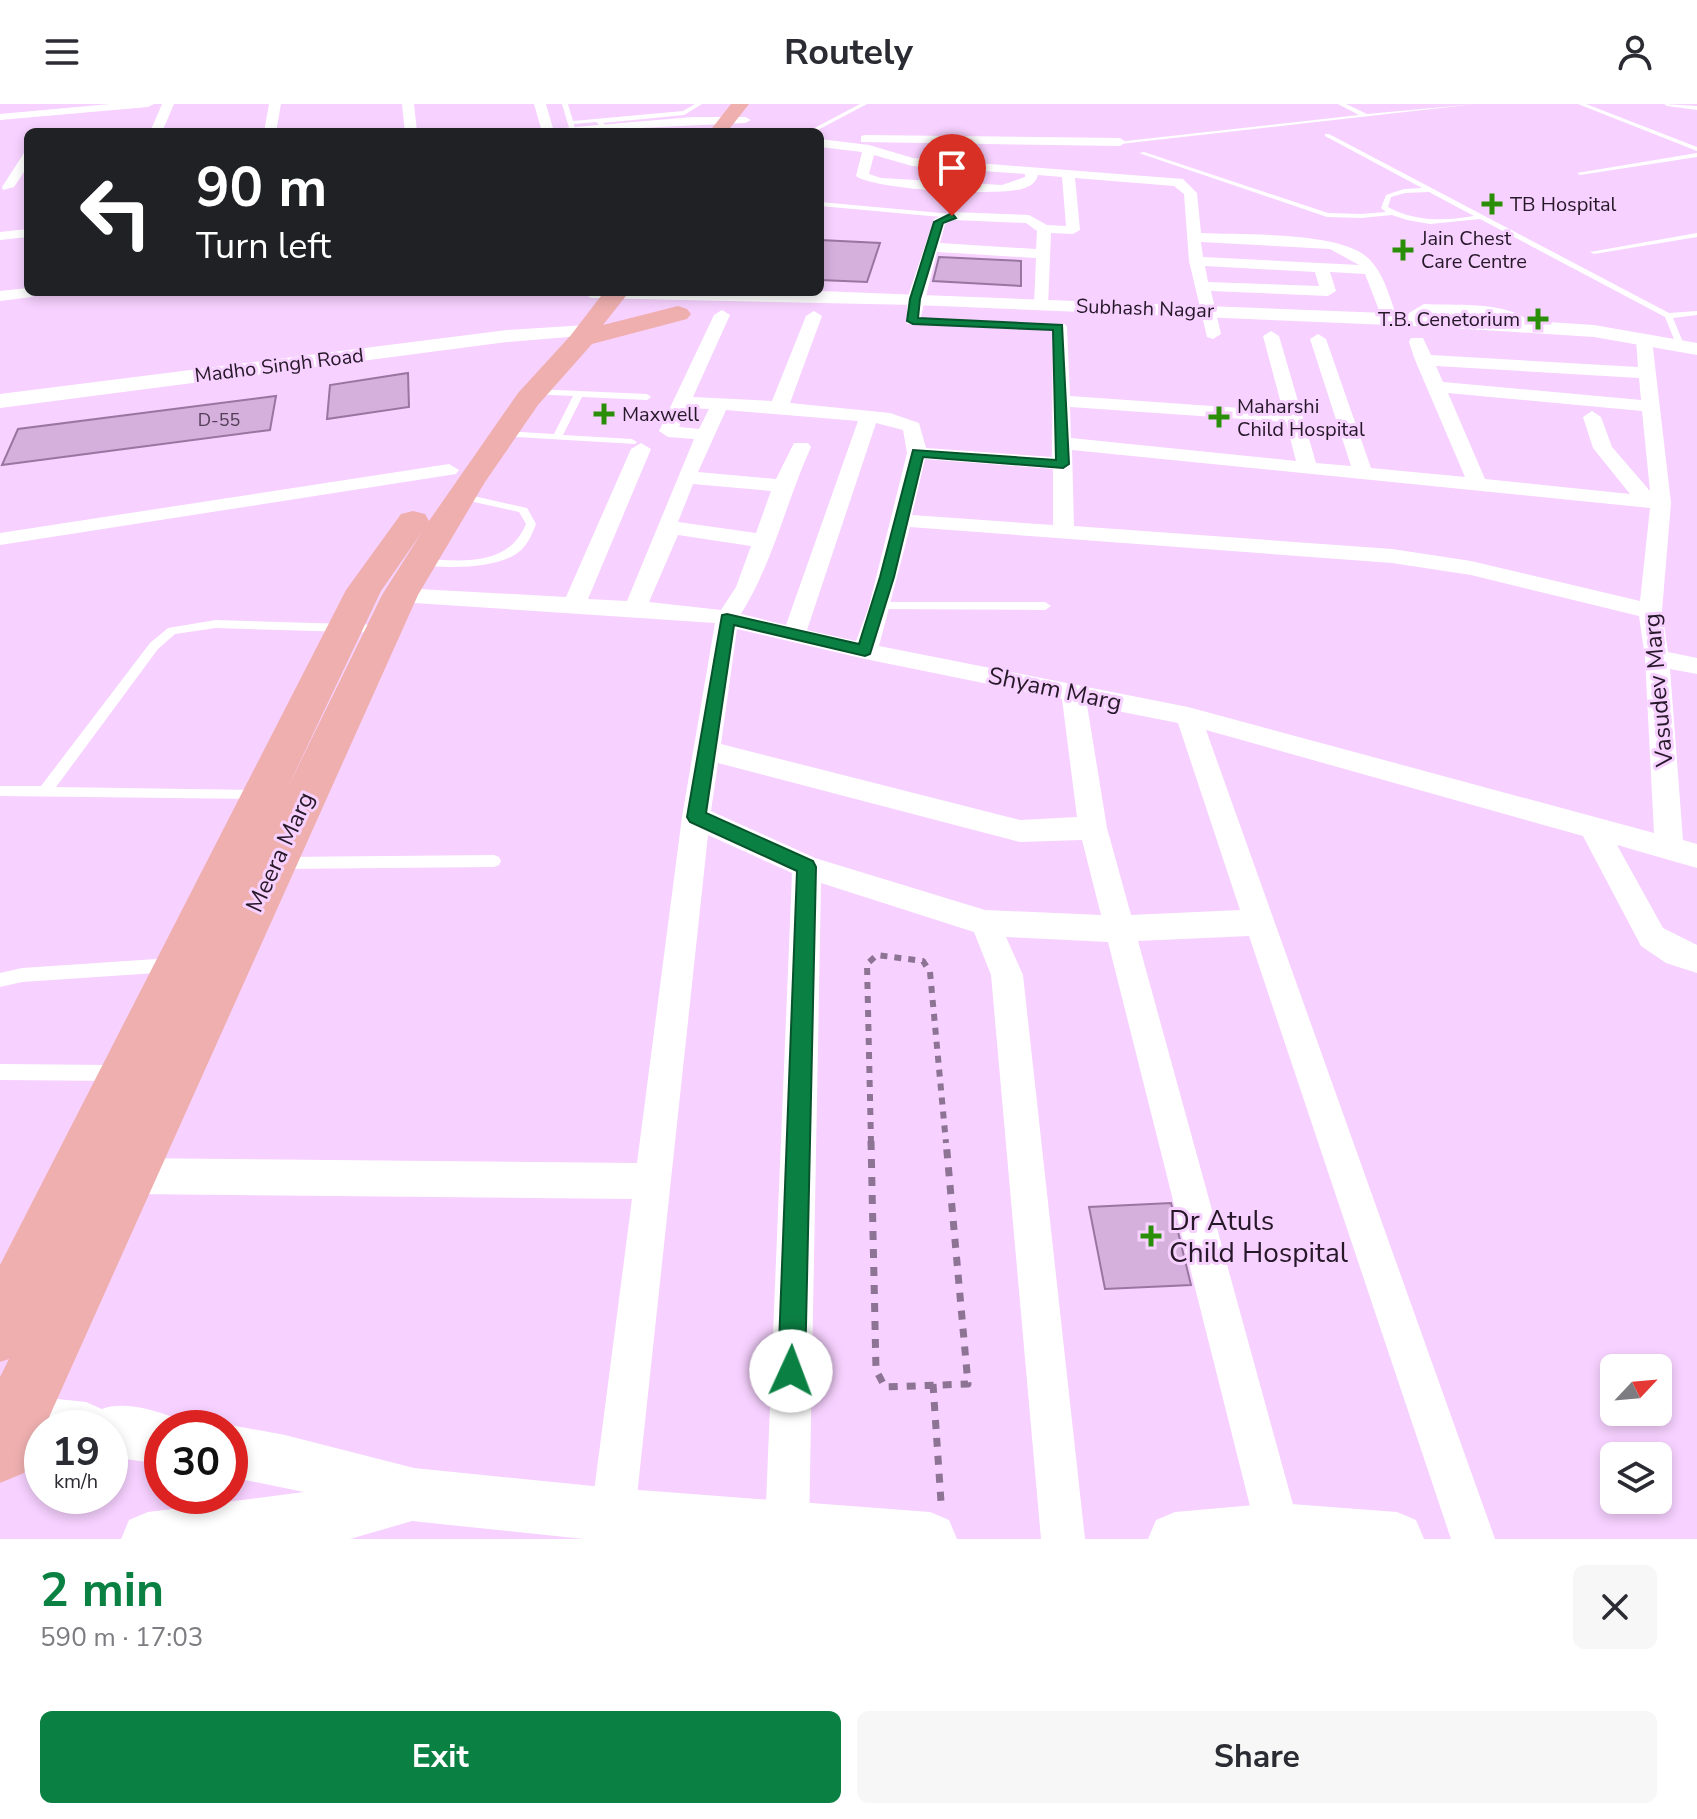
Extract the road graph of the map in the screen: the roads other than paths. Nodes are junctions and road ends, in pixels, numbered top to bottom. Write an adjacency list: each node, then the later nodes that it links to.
1 (16, 104): 17 (street)
2 (148, 104): 17 (street)
3 (168, 104): 20 (street)
4 (275, 104): 21 (street)
5 (408, 104): 22 (street)
6 (540, 104): 23 (street)
7 (565, 104): 24 (lane)
8 (699, 104): 18 (lane)
9 (757, 104): 19 (main road)
10 (864, 104): 26 (lane)
11 (1341, 104): 16 (lane)
12 (1473, 104): 16 (lane)
13 (1581, 104): 32 (lane)
14 (1667, 104): 15 (lane)
15 (1697, 108)
16 (1365, 115): 30 (lane)
17 (3, 117)
18 (603, 124): 19 (street); 25 (street)
19 (730, 126)
20 (158, 128)
21 (271, 128)
22 (411, 128)
23 (547, 128)
24 (569, 128)
25 (576, 128)
26 (818, 128)
27 (1327, 135): 41 (lane)
28 (824, 140): 30 (street)
29 (824, 141): 31 (street)
30 (1120, 142)
31 (869, 149): 36 (street); 36 (street)
32 (1697, 149)
33 (1142, 153): 43 (lane)
34 (1697, 155): 38 (lane)
35 (24, 161): 40 (street)
36 (1032, 170): 37 (street)
37 (1068, 172): 46 (street); 50 (street)
38 (1580, 173)
39 (24, 186): 40 (street)
40 (4, 188)
41 (1428, 190): 43 (lane); 45 (lane)
42 (824, 204): 44 (lane)
43 (1392, 213): 45 (lane)
44 (952, 216): 46 (street); 51 (street)
45 (1480, 217): 70 (lane)
46 (1044, 229): 53 (street)
47 (24, 233): 49 (street)
48 (1697, 235): 52 (lane)
49 (0, 236)
50 (1194, 237): 54 (street); 56 (street)
51 (930, 247): 53 (street); 62 (street)
52 (1594, 252)
53 (1041, 254): 63 (street)
54 (1196, 261): 55 (street); 57 (street)
55 (1321, 268): 56 (street); 57 (street)
56 (1370, 270): 72 (street)
57 (1201, 286): 65 (street)
58 (24, 293): 59 (street)
59 (0, 296)
60 (680, 296): 64 (street, Subhash Nagar)
61 (807, 296): 62 (street, Subhash Nagar)
62 (915, 299): 63 (street, Subhash Nagar); 73 (street)
63 (1042, 304): 65 (street, Subhash Nagar)
64 (591, 310): 67 (main road); 83 (main road, Meera Marg); 86 (street, Madho Singh Road); 105 (main road, Meera Marg)
65 (1207, 311): 72 (street, Subhash Nagar); 75 (street)
66 (1697, 313): 70 (lane)
67 (678, 314): 68 (street)
68 (722, 315): 69 (street); 88 (street)
69 (814, 316): 71 (street); 91 (street)
70 (1668, 316): 80 (lane)
71 (856, 318)
72 (1390, 320): 77 (street, Subhash Nagar)
73 (913, 321)
74 (1059, 327): 87 (street)
75 (1213, 334)
76 (1287, 337): 78 (street); 93 (street); 103 (street)
77 (1636, 339): 79 (street); 80 (street, Subhash Nagar); 81 (street, Vasudev Marg)
78 (1346, 340)
79 (1415, 348): 81 (street); 82 (street)
80 (1689, 348)
81 (1647, 373): 90 (street, Vasudev Marg)
82 (1437, 387): 90 (street); 106 (street)
83 (534, 392): 84 (lane); 95 (main road, Meera Marg)
84 (579, 394): 85 (lane); 97 (lane)
85 (647, 397)
86 (0, 401)
87 (1061, 401): 93 (street); 101 (street)
88 (682, 402): 89 (street); 96 (street)
89 (720, 404): 91 (street); 96 (street)
90 (1650, 406): 108 (street, Vasudev Marg)
91 (779, 407): 92 (street)
92 (869, 417): 100 (street); 121 (street)
93 (1294, 417): 102 (street)
94 (1592, 417): 108 (street)
95 (503, 434): 97 (lane); 105 (main road, Meera Marg)
96 (706, 435): 104 (street)
97 (557, 437): 98 (lane)
98 (636, 445): 115 (street)
99 (801, 447): 107 (street)
100 (917, 453): 101 (street); 109 (street)
101 (1062, 454): 102 (street); 111 (street)
102 (1308, 468): 103 (street)
103 (1363, 473): 106 (street)
104 (686, 477): 107 (street); 110 (street)
105 (455, 483): 112 (street); 114 (main road, Meera Marg); 114 (main road, Meera Marg); 114 (lane)
106 (1477, 483): 108 (street)
107 (783, 486): 113 (street)
108 (1654, 502): 119 (street, Vasudev Marg)
109 (902, 520): 111 (street); 116 (street)
110 (670, 528): 113 (street); 118 (street)
111 (1064, 532): 119 (street)
112 (0, 539)
113 (764, 541): 120 (street)
114 (387, 603): 115 (street, Shyam Marg); 129 (lane); 130 (main road, Meera Marg); 137 (main road, Meera Marg)
115 (574, 605): 118 (street, Shyam Marg)
116 (880, 606): 117 (lane); 122 (street)
117 (1045, 606)
118 (635, 609): 120 (street, Shyam Marg)
119 (1650, 611): 123 (street, Vasudev Marg)
120 (727, 619): 121 (street, Shyam Marg); 127 (street)
121 (794, 634): 122 (street, Shyam Marg)
122 (865, 651): 125 (street, Shyam Marg)
123 (1657, 658): 124 (street); 134 (street, Vasudev Marg)
124 (1697, 666)
125 (1073, 692): 126 (street, Shyam Marg); 132 (street)
126 (1188, 716): 133 (street, Shyam Marg); 139 (street)
127 (707, 750): 131 (street); 132 (street)
128 (0, 791): 129 (lane)
129 (44, 792): 130 (lane)
130 (262, 795): 143 (main road, Meera Marg)
131 (696, 817): 138 (street); 148 (street)
132 (1093, 828): 141 (street)
133 (1593, 828): 134 (street, Shyam Marg); 142 (street)
134 (1669, 849): 135 (street, Shyam Marg)
135 (1697, 856)
136 (494, 861): 137 (lane)
137 (275, 863): 147 (main road, Meera Marg)
138 (807, 867): 140 (street); 155 (street)
139 (1259, 922): 141 (street); 161 (street)
140 (985, 923): 141 (street); 158 (street)
141 (1120, 929): 156 (street)
142 (1697, 959)
143 (178, 965): 144 (lane); 146 (main road, Meera Marg)
144 (0, 980)
145 (0, 1072): 146 (lane)
146 (126, 1073): 149 (main road, Meera Marg)
147 (128, 1176): 148 (street); 150 (main road, Meera Marg)
148 (652, 1181): 153 (street)
149 (0, 1331)
150 (5, 1429)
151 (248, 1454): 152 (street)
152 (414, 1495): 153 (street); 157 (street)
153 (613, 1515): 155 (street)
154 (936, 1524): 155 (street)
155 (787, 1528)
156 (1278, 1530): 159 (street); 160 (street)
157 (148, 1539)
158 (1063, 1539)
159 (1175, 1539)
160 (1397, 1539)
161 (1473, 1539)

